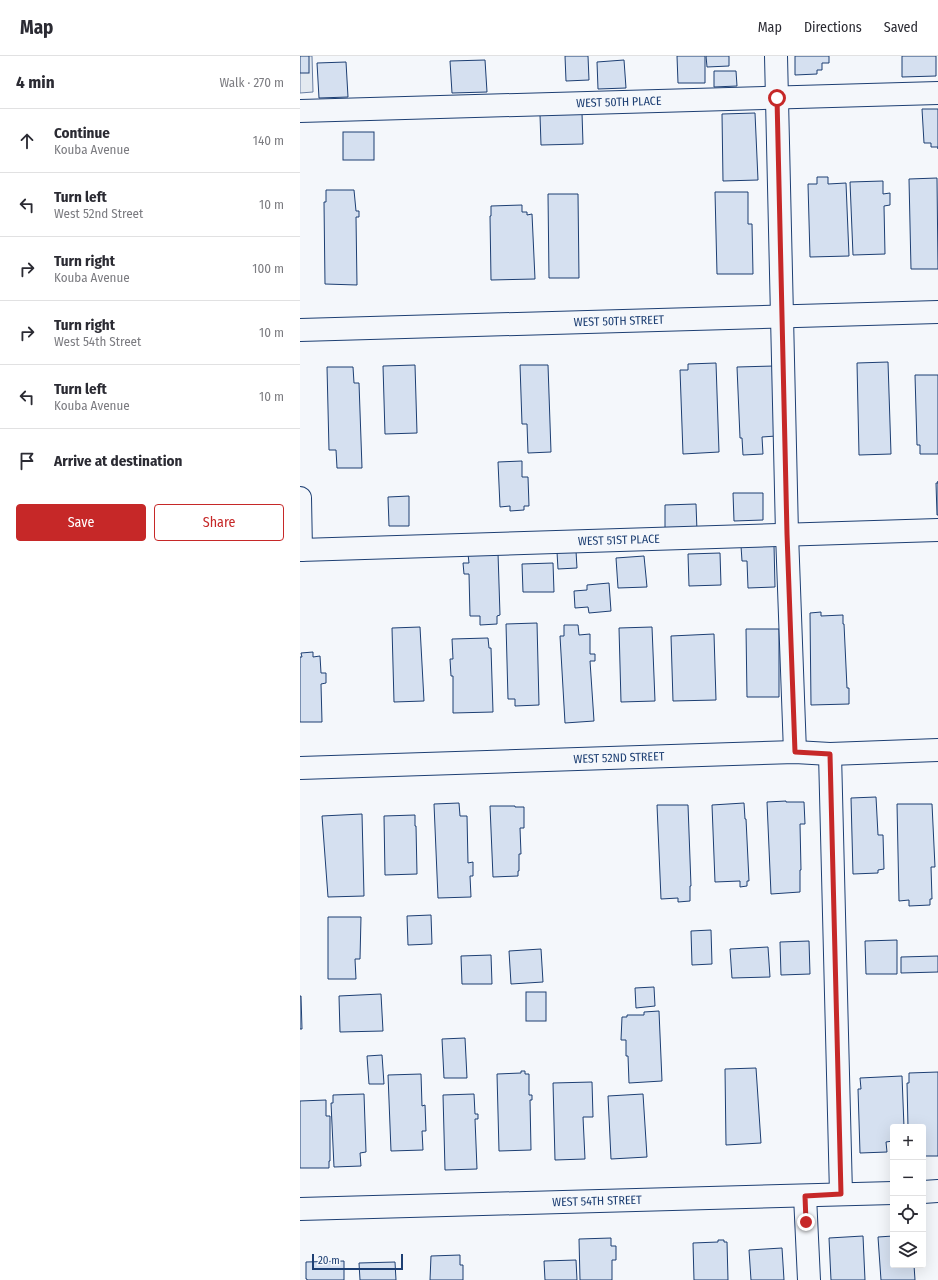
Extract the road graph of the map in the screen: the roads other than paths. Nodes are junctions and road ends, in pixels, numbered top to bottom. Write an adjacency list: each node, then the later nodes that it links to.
1 (776, 56): 3 (street)
2 (938, 93): 3 (street, WEST 50TH PLACE)
3 (777, 98): 4 (street, WEST 50TH PLACE); 6 (street)
4 (300, 111)
5 (938, 312): 6 (street, WEST 50TH STREET)
6 (782, 316): 7 (street, WEST 50TH STREET); 10 (street)
7 (300, 330)
8 (300, 498): 11 (street)
9 (938, 530): 10 (street, WEST 51ST PLACE)
10 (787, 534): 11 (street, WEST 51ST PLACE); 13 (street)
11 (300, 550)
12 (938, 750): 14 (street, WEST 52ND STREET)
13 (795, 752): 14 (street, WEST 52ND STREET); 15 (street, WEST 52ND STREET)
14 (830, 754): 19 (street)
15 (300, 768)
16 (938, 1191): 17 (street)
17 (926, 1192)
18 (890, 1193): 19 (street, WEST 54TH STREET)
19 (841, 1194): 20 (street, WEST 54TH STREET)
20 (805, 1196): 21 (street, WEST 54TH STREET); 22 (street)
21 (300, 1209)
22 (809, 1280)

